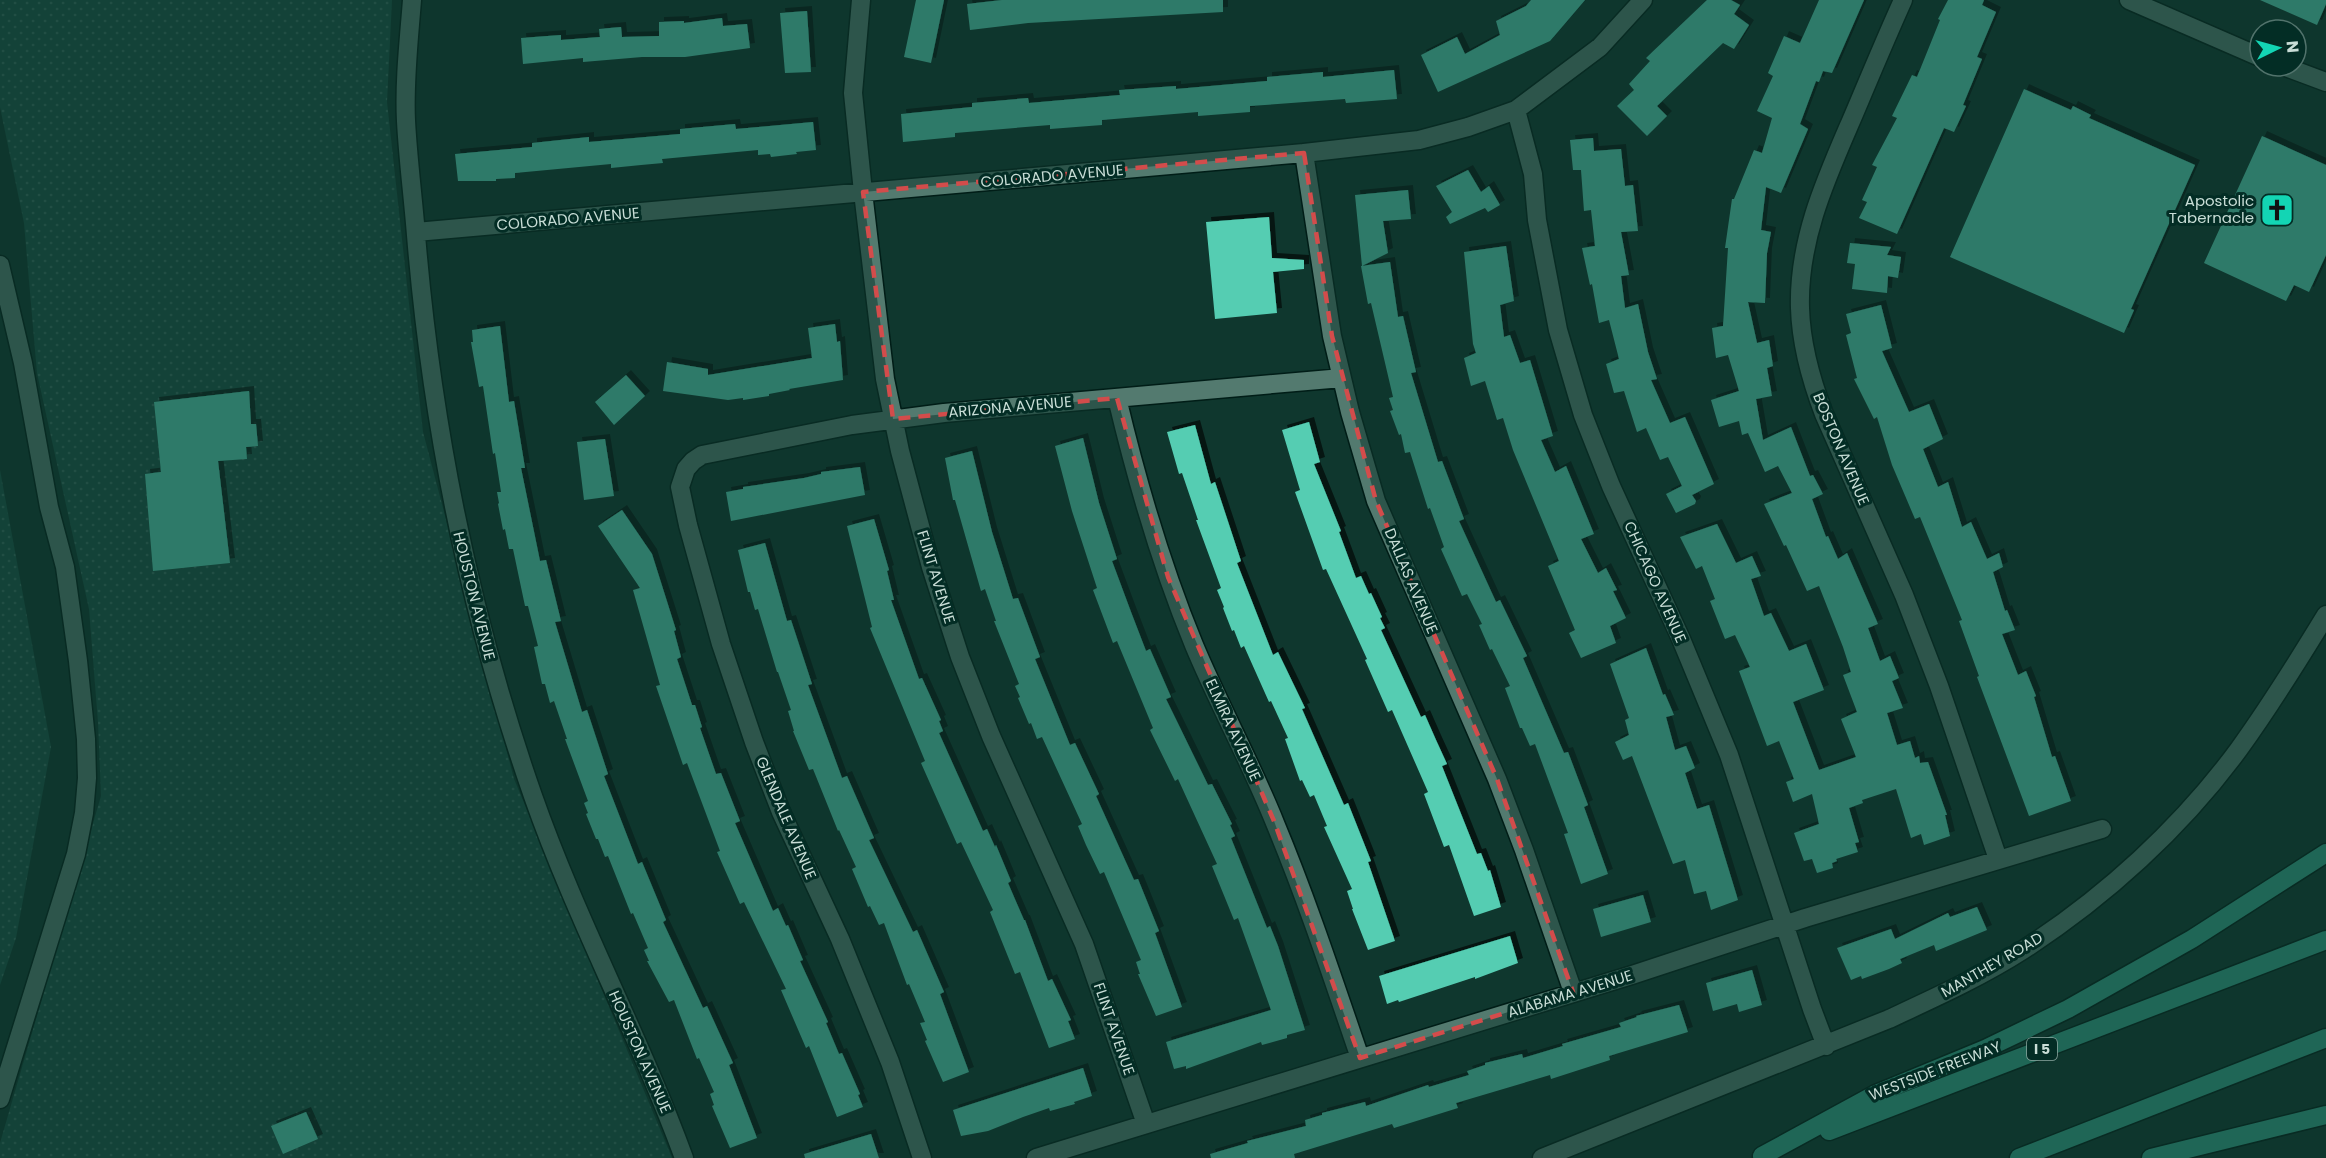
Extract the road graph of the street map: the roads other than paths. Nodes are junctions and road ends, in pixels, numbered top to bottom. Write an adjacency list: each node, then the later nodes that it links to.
1 (412, 0): 12 (street, HOUSTON AVENUE)
2 (861, 0): 11 (street, FLINT AVENUE)
3 (1643, 0): 9 (street, COLORADO AVENUE)
4 (1903, 0): 21 (street, BOSTON AVENUE)
5 (2129, 0): 6 (street)
6 (2248, 52)
7 (2308, 75): 8 (street)
8 (2326, 82)
9 (1516, 110): 10 (street, COLORADO AVENUE); 22 (street, CHICAGO AVENUE)
10 (1304, 153): 11 (street, COLORADO AVENUE); 14 (street, DALLAS AVENUE)
11 (863, 192): 12 (street, COLORADO AVENUE); 16 (street, FLINT AVENUE)
12 (416, 232): 32 (street, HOUSTON AVENUE)
13 (0, 265): 28 (street)
14 (1342, 378): 15 (street, ARIZONA AVENUE); 24 (street, DALLAS AVENUE)
15 (1117, 398): 16 (street, ARIZONA AVENUE); 27 (street, ELMIRA AVENUE)
16 (893, 419): 17 (street, ARIZONA AVENUE); 30 (street, FLINT AVENUE)
17 (686, 469): 33 (street, GLENDALE AVENUE)
18 (2326, 615): 26 (street, MANTHEY ROAD)
19 (2103, 829): 21 (street, ALABAMA AVENUE)
20 (2326, 853): 31 (highway)
21 (1998, 859): 22 (street, ALABAMA AVENUE)
22 (1785, 925): 24 (street, ALABAMA AVENUE); 26 (street, CHICAGO AVENUE)
23 (2326, 940): 31 (highway, WESTSIDE FREEWAY / I 5)
24 (1573, 992): 27 (street, ALABAMA AVENUE)
25 (2326, 1038): 36 (highway)
26 (1826, 1046): 35 (street, MANTHEY ROAD)
27 (1360, 1058): 30 (street, ALABAMA AVENUE)
28 (0, 1099)
29 (2326, 1115): 37 (highway)
30 (1146, 1124): 34 (street, ALABAMA AVENUE)
31 (1760, 1157)
32 (684, 1158)
33 (921, 1158)
34 (1036, 1158)
35 (1542, 1158)
36 (2019, 1158)
37 (2151, 1158)

